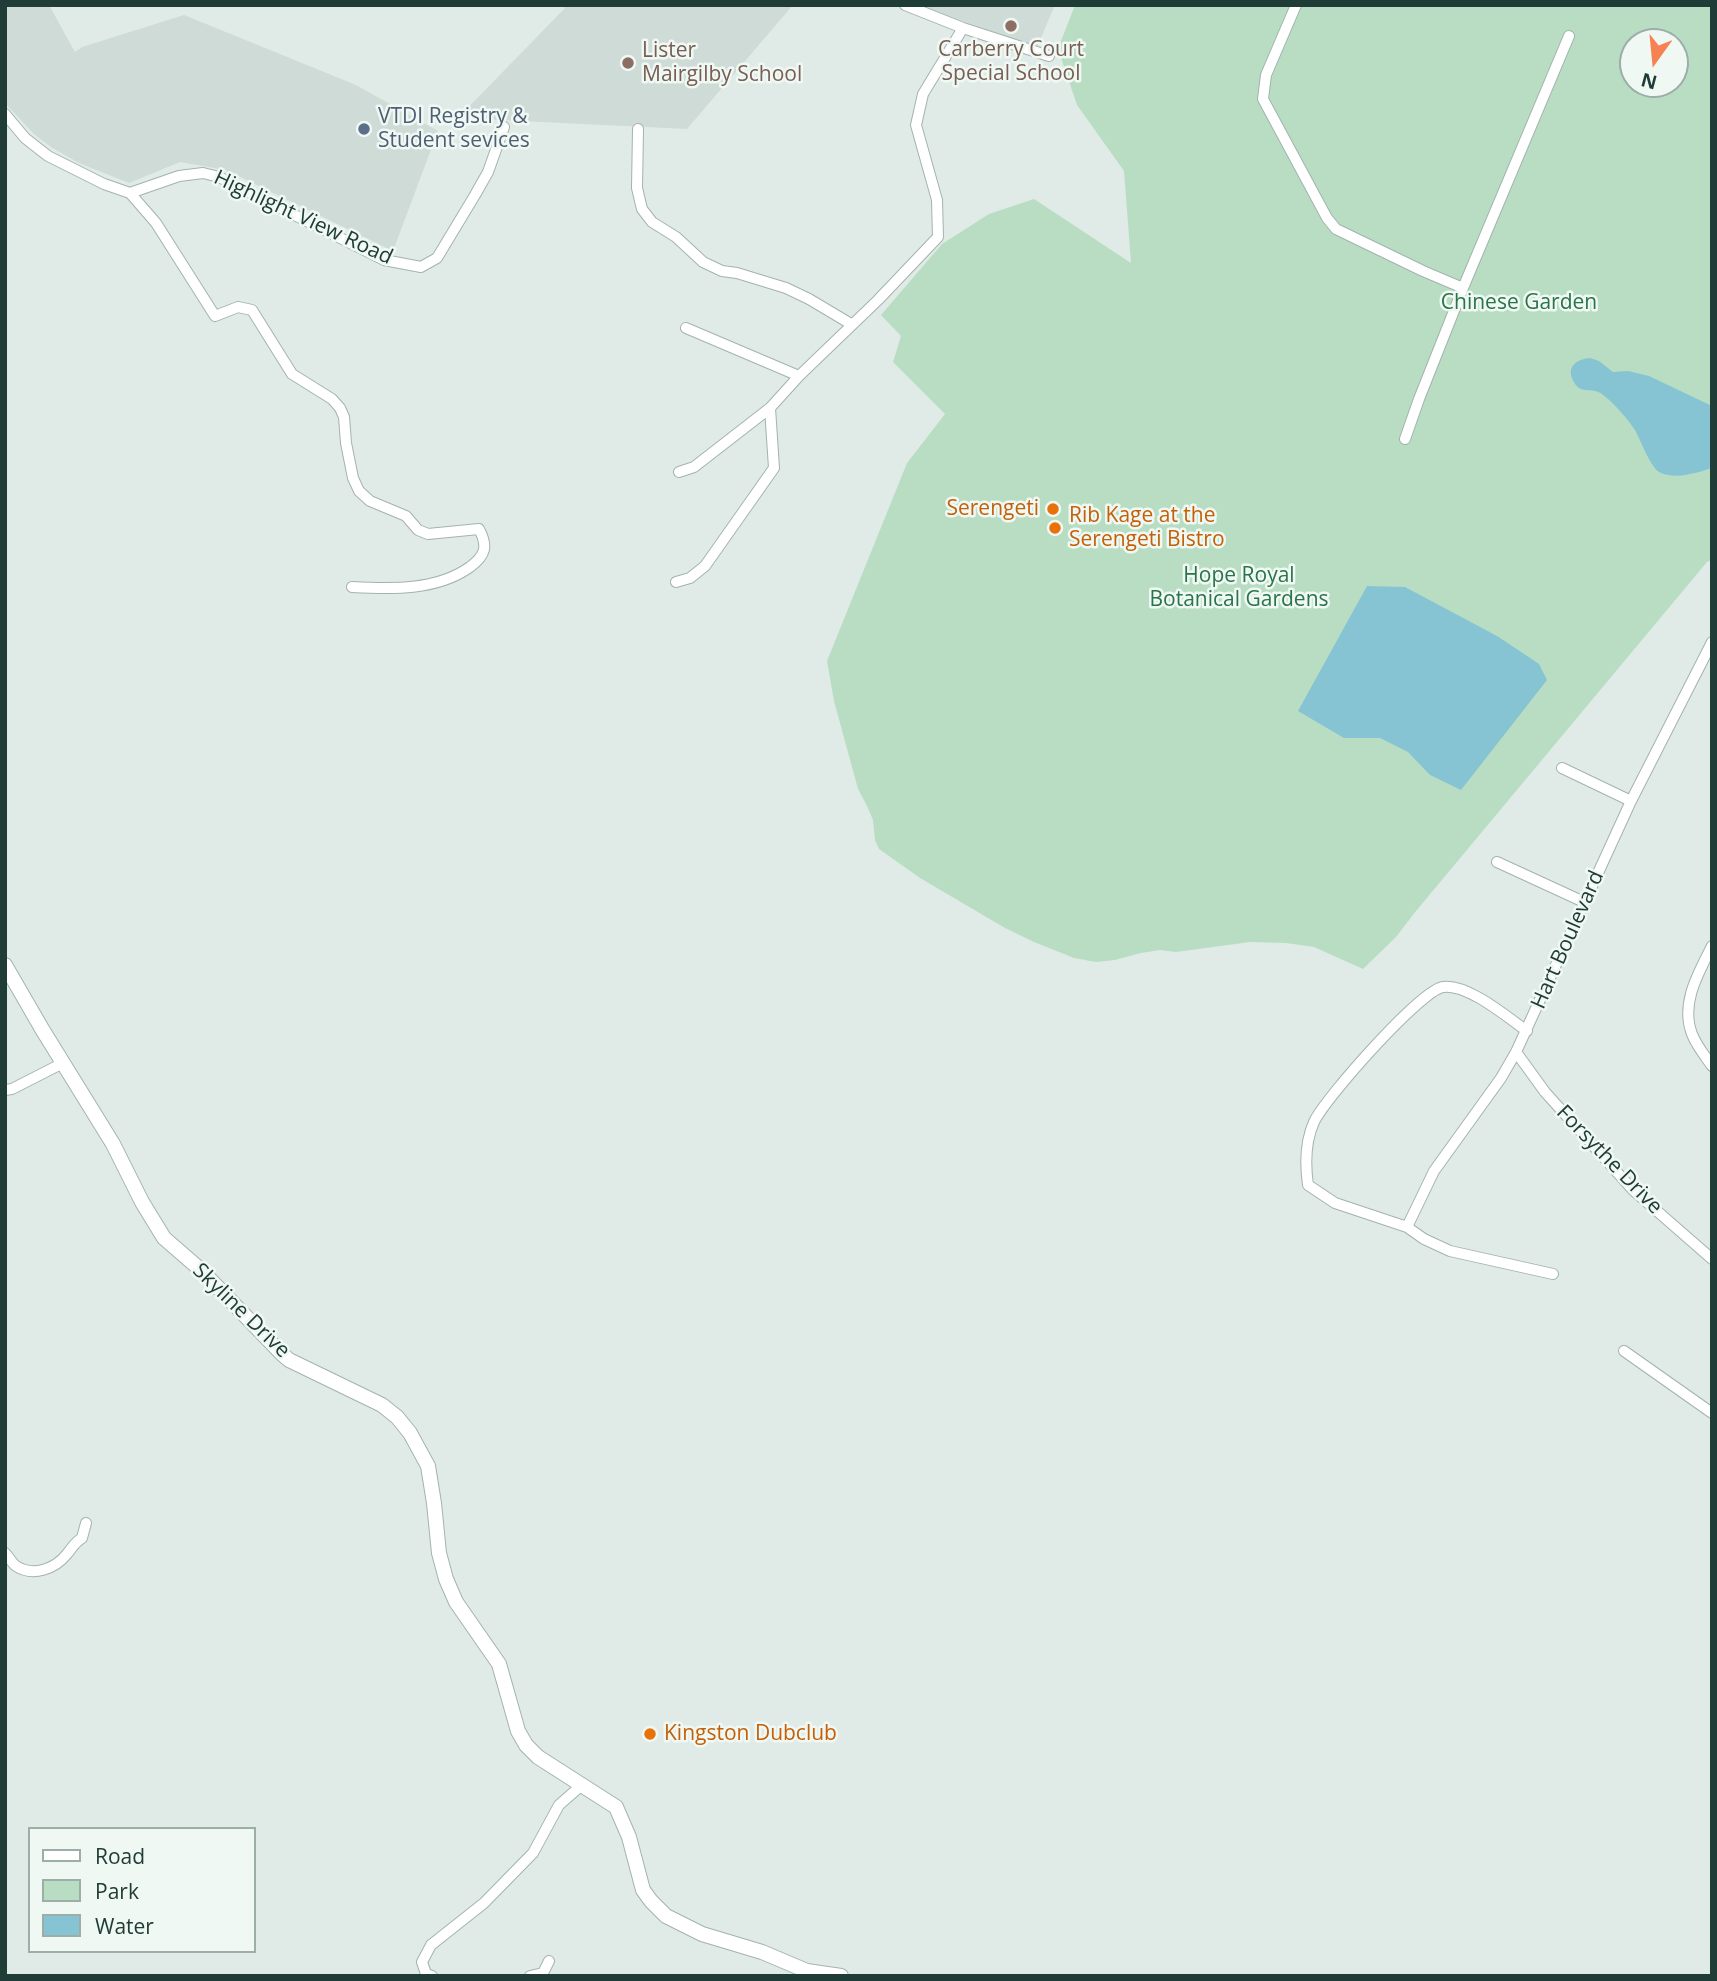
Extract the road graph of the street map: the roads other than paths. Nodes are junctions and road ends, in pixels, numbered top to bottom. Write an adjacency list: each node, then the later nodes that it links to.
1 (905, 5): 3 (street)
2 (1296, 5): 10 (street)
3 (963, 28): 5 (street); 11 (street)
4 (1569, 36): 10 (street)
5 (1049, 56)
6 (5, 114): 9 (street)
7 (503, 127): 9 (street, Highlight View Road)
8 (638, 129): 11 (street)
9 (130, 193): 18 (street)
10 (1463, 288): 15 (street)
11 (851, 324): 13 (street)
12 (685, 328): 13 (street)
13 (799, 376): 14 (street)
14 (770, 408): 16 (street); 17 (street)
15 (1405, 439)
16 (679, 472)
17 (676, 582)
18 (352, 587)
19 (1712, 642): 21 (street, Hart Boulevard)
20 (1562, 768): 21 (street)
21 (1631, 801): 23 (street, Hart Boulevard)
22 (1497, 862): 23 (street)
23 (1584, 902): 26 (street, Hart Boulevard)
24 (1712, 946): 29 (street)
25 (5, 965): 28 (street, Skyline Drive)
26 (1527, 1031): 27 (street, Hart Boulevard); 31 (street)
27 (1516, 1052): 31 (street, Hart Boulevard); 32 (street, Forsythe Drive)
28 (63, 1063): 30 (street); 38 (street, Skyline Drive)
29 (1712, 1066)
30 (5, 1090)
31 (1407, 1227): 33 (street)
32 (1712, 1259)
33 (1553, 1274)
34 (1624, 1351): 35 (street)
35 (1712, 1413)
36 (86, 1523): 37 (street)
37 (5, 1553)
38 (583, 1784): 40 (street); 42 (street, Skyline Drive)
39 (549, 1961): 41 (street)
40 (432, 1976)
41 (530, 1976)
42 (841, 1976)

